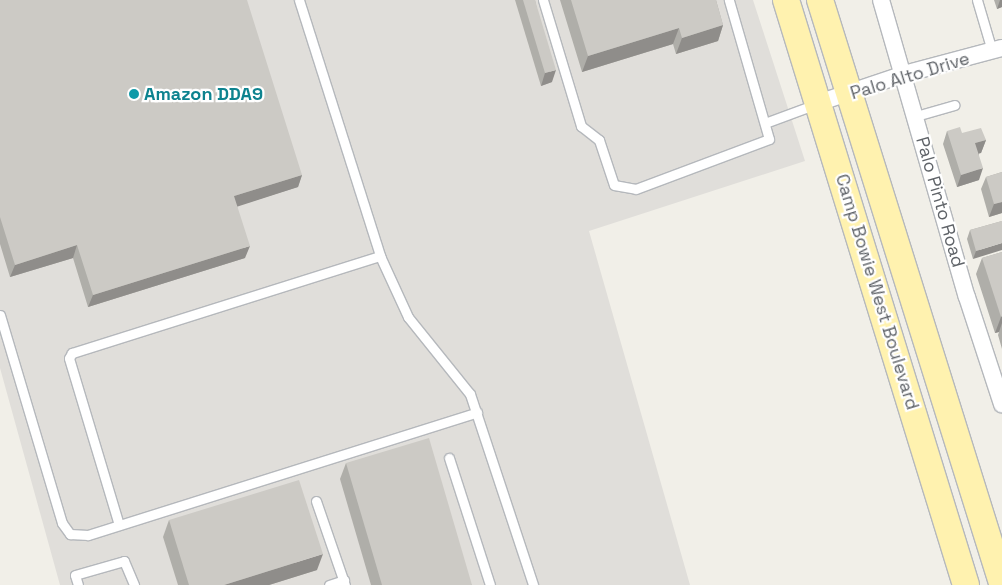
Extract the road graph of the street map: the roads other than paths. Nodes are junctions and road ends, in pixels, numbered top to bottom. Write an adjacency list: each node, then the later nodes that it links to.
1 (299, 0): 15 (lane)
2 (543, 0): 14 (lane)
3 (729, 0): 14 (lane)
4 (786, 0): 11 (main road, Camp Bowie West Boulevard)
5 (820, 0): 10 (main road, Camp Bowie West Boulevard)
6 (881, 0): 9 (street, Palo Pinto Road)
7 (977, 0): 8 (lane)
8 (997, 49): 9 (street, Palo Alto Drive)
9 (904, 74): 10 (street, Palo Alto Drive); 13 (street, Palo Pinto Road)
10 (849, 95): 11 (street, Palo Alto Drive); 23 (main road, Camp Bowie West Boulevard)
11 (818, 103): 14 (lane); 29 (main road, Camp Bowie West Boulevard)
12 (954, 105): 13 (lane)
13 (916, 116): 17 (street, Palo Pinto Road)
14 (764, 123)
15 (380, 256): 18 (lane); 21 (lane)
16 (0, 315): 21 (lane)
17 (1002, 404)
18 (477, 412): 21 (lane); 28 (lane)
19 (449, 458): 27 (lane)
20 (316, 501): 22 (lane)
21 (119, 525)
22 (344, 582): 26 (lane)
23 (1002, 584)
24 (78, 585): 25 (lane)
25 (134, 585)
26 (329, 585)
27 (490, 585)
28 (533, 585)
29 (966, 585)

